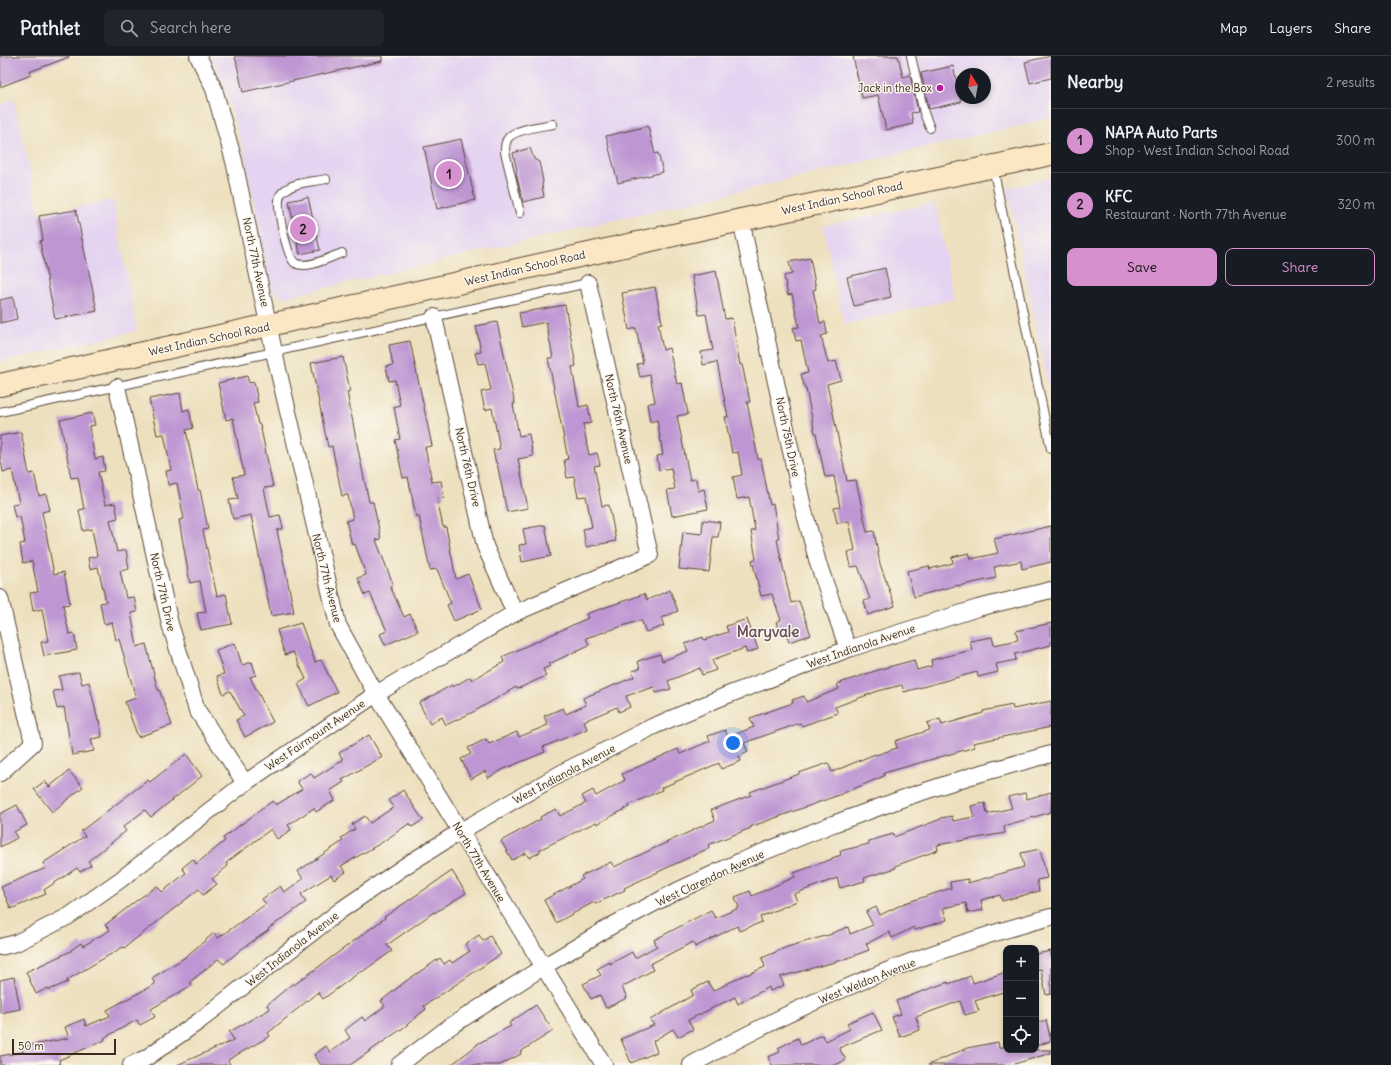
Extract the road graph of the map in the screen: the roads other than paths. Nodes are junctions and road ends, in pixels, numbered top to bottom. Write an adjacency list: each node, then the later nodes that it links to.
1 (198, 56): 13 (street, North 77th Avenue)
2 (911, 56): 4 (lane)
3 (553, 124): 8 (lane)
4 (930, 128)
5 (1051, 154): 6 (main road, West Indian School Road)
6 (993, 166): 9 (main road, West Indian School Road); 18 (lane)
7 (326, 179): 10 (lane)
8 (520, 213)
9 (741, 220): 13 (main road, West Indian School Road); 23 (street, North 75th Drive)
10 (342, 253)
11 (588, 283): 12 (lane); 19 (street, North 76th Avenue)
12 (434, 317): 14 (lane); 22 (street, North 76th Drive)
13 (269, 326): 14 (street, North 77th Avenue); 15 (main road, West Indian School Road)
14 (274, 352): 16 (lane); 24 (street, North 77th Avenue)
15 (0, 385)
16 (117, 386): 17 (lane); 27 (street, North 77th Drive)
17 (0, 412)
18 (1051, 449)
19 (650, 554): 22 (street, West Fairmount Avenue)
20 (1051, 590): 23 (street, West Indianola Avenue)
21 (0, 598): 26 (street)
22 (515, 613): 24 (street, West Fairmount Avenue)
23 (848, 650): 28 (street, West Indianola Avenue)
24 (376, 694): 27 (street, West Fairmount Avenue); 28 (street, North 77th Avenue)
25 (1051, 754): 31 (street, West Clarendon Avenue)
26 (0, 773)
27 (245, 783): 30 (street, West Fairmount Avenue)
28 (461, 831): 31 (street, North 77th Avenue); 32 (street, West Indianola Avenue)
29 (1051, 917): 35 (street, West Weldon Avenue)
30 (0, 946)
31 (543, 967): 33 (street, West Clarendon Avenue); 34 (street, North 77th Avenue)
32 (131, 1065)
33 (399, 1065)
34 (604, 1065)
35 (691, 1065)

